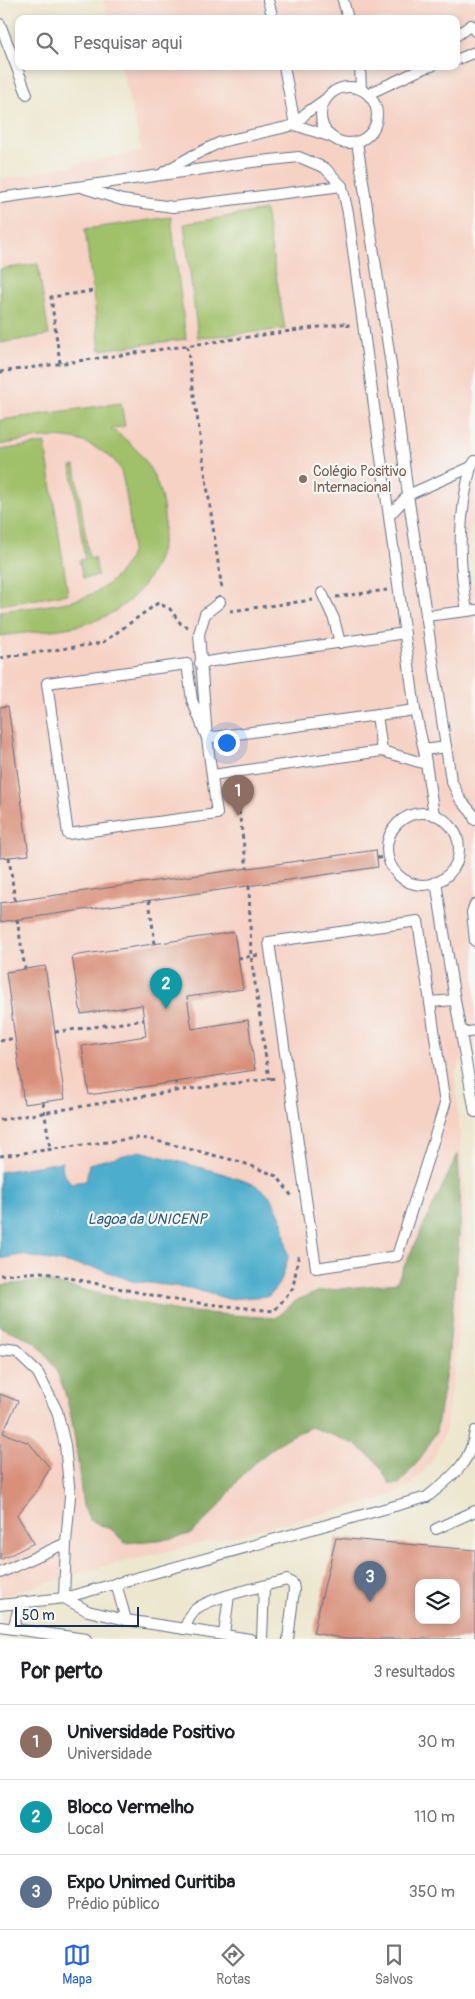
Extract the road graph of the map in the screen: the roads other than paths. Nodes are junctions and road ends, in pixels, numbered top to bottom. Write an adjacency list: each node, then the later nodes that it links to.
1 (268, 0): 3 (lane)
2 (344, 0): 4 (lane)
3 (272, 15)
4 (347, 15)
5 (0, 24): 10 (lane)
6 (475, 31): 7 (lane)
7 (460, 33)
8 (475, 52): 9 (lane)
9 (460, 58)
10 (15, 63)
11 (18, 70): 16 (lane)
12 (285, 70): 18 (lane)
13 (361, 70): 15 (lane)
14 (419, 70): 15 (lane)
15 (364, 91): 17 (lane); 20 (lane)
16 (27, 94)
17 (326, 99): 18 (lane); 19 (lane)
18 (295, 125): 19 (lane); 21 (lane)
19 (332, 137): 20 (lane)
20 (357, 142): 26 (lane)
21 (159, 175): 22 (lane); 23 (lane)
22 (342, 186): 23 (lane); 27 (lane)
23 (80, 187): 24 (lane)
24 (0, 198)
25 (473, 464): 26 (lane); 30 (lane)
26 (408, 495): 27 (lane); 31 (lane)
27 (389, 516): 32 (lane)
28 (323, 596): 33 (lane)
29 (222, 600): 34 (lane)
30 (471, 610): 31 (lane)
31 (426, 616): 38 (lane)
32 (405, 634): 33 (lane); 35 (lane)
33 (340, 643): 34 (lane)
34 (200, 663): 37 (lane)
35 (415, 710): 36 (lane); 39 (lane)
36 (377, 715): 37 (lane); 40 (lane)
37 (207, 738): 42 (lane); 42 (lane)
38 (446, 746): 39 (lane); 44 (lane)
39 (424, 750): 41 (lane)
40 (382, 751): 41 (lane); 42 (lane)
41 (426, 764): 43 (lane)
42 (212, 775)
43 (434, 815): 45 (lane); 45 (lane)
44 (475, 820)
45 (436, 882): 48 (lane)
46 (475, 904): 47 (lane)
47 (475, 941)
48 (455, 1000): 49 (lane); 51 (lane)
49 (430, 1002): 49 (lane)
50 (475, 1030): 51 (lane)
51 (462, 1032): 52 (lane)
52 (475, 1112)
53 (0, 1351): 57 (lane)
54 (475, 1431): 59 (lane)
55 (475, 1511): 56 (lane)
56 (436, 1529)
57 (66, 1543): 58 (lane); 62 (lane)
58 (0, 1572)
59 (116, 1583): 62 (lane); 65 (lane)
60 (264, 1586): 61 (lane); 72 (lane); 73 (lane)
61 (229, 1595): 68 (lane); 69 (lane)
62 (64, 1598): 63 (lane); 65 (lane)
63 (20, 1603): 64 (lane); 67 (lane)
64 (0, 1605)
65 (126, 1620): 68 (lane)
66 (0, 1627): 67 (lane)
67 (13, 1629): 70 (lane)
68 (184, 1629): 69 (lane)
69 (224, 1634): 71 (lane)
70 (86, 1639)
71 (250, 1639)
72 (262, 1639)
73 (288, 1639)

